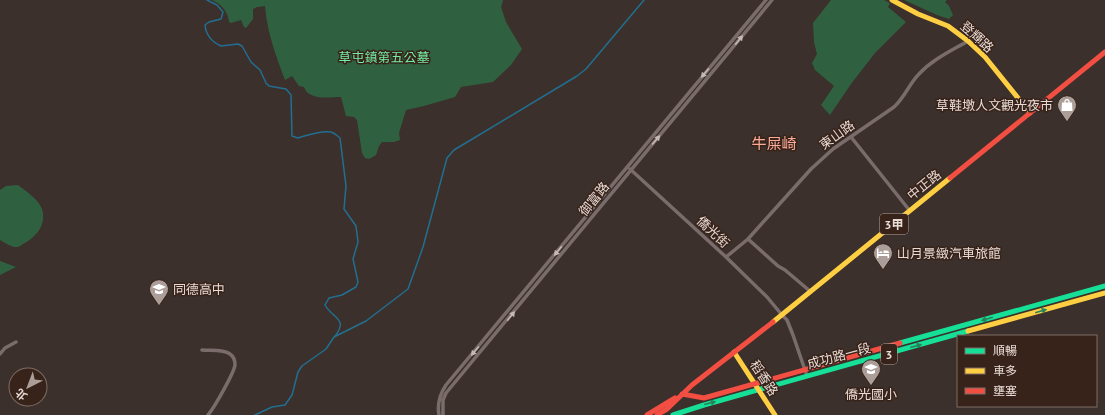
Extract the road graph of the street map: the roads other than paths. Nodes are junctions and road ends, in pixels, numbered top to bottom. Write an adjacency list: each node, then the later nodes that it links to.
1 (766, 0): 8 (street, 御富路, one-way to 8)
2 (772, 0): 8 (street, 御富路, one-way to 2)
3 (892, 0): 4 (main road, 登輝路)
4 (968, 41): 6 (main road, 登輝路); 7 (street, 東山路)
5 (1105, 52): 6 (main road, 中正路 / 3甲)
6 (1030, 113): 9 (main road, 中正路 / 3甲)
7 (851, 137): 9 (street); 10 (street, 東山路)
8 (629, 168): 11 (street, 僑光街); 26 (street, 御富路, one-way to 26); 27 (street, 御富路, one-way to 8)
9 (910, 211): 13 (main road, 中正路 / 3甲)
10 (748, 239): 11 (street, 東山路); 13 (street)
11 (726, 257): 15 (street, 僑光街)
12 (1105, 286): 20 (main road, 成功路一段 / 3, one-way to 20)
13 (811, 292): 15 (main road, 中正路 / 3甲)
14 (1105, 293): 21 (main road, 成功路一段 / 3, one-way to 14)
15 (782, 315): 18 (main road, 中正路 / 3甲); 20 (street, 僑光街)
16 (16, 342): 19 (street)
17 (202, 350): 25 (street)
18 (734, 352): 22 (main road, 稻香路); 24 (main road, 中正路 / 3甲)
19 (0, 354)
20 (805, 370): 21 (street, 僑光街); 22 (main road, 成功路一段 / 3)
21 (807, 376): 23 (main road, 成功路一段 / 3)
22 (754, 383): 23 (main road, 稻香路); 24 (main road, 成功路一段 / 3)
23 (758, 390): 30 (main road, 成功路一段 / 3, one-way to 23); 31 (main road, 稻香路)
24 (682, 394): 28 (main road, 中正路); 29 (main road, 中正路)
25 (208, 415)
26 (439, 415)
27 (443, 415)
28 (647, 415)
29 (657, 415)
30 (673, 415)
31 (775, 415)

